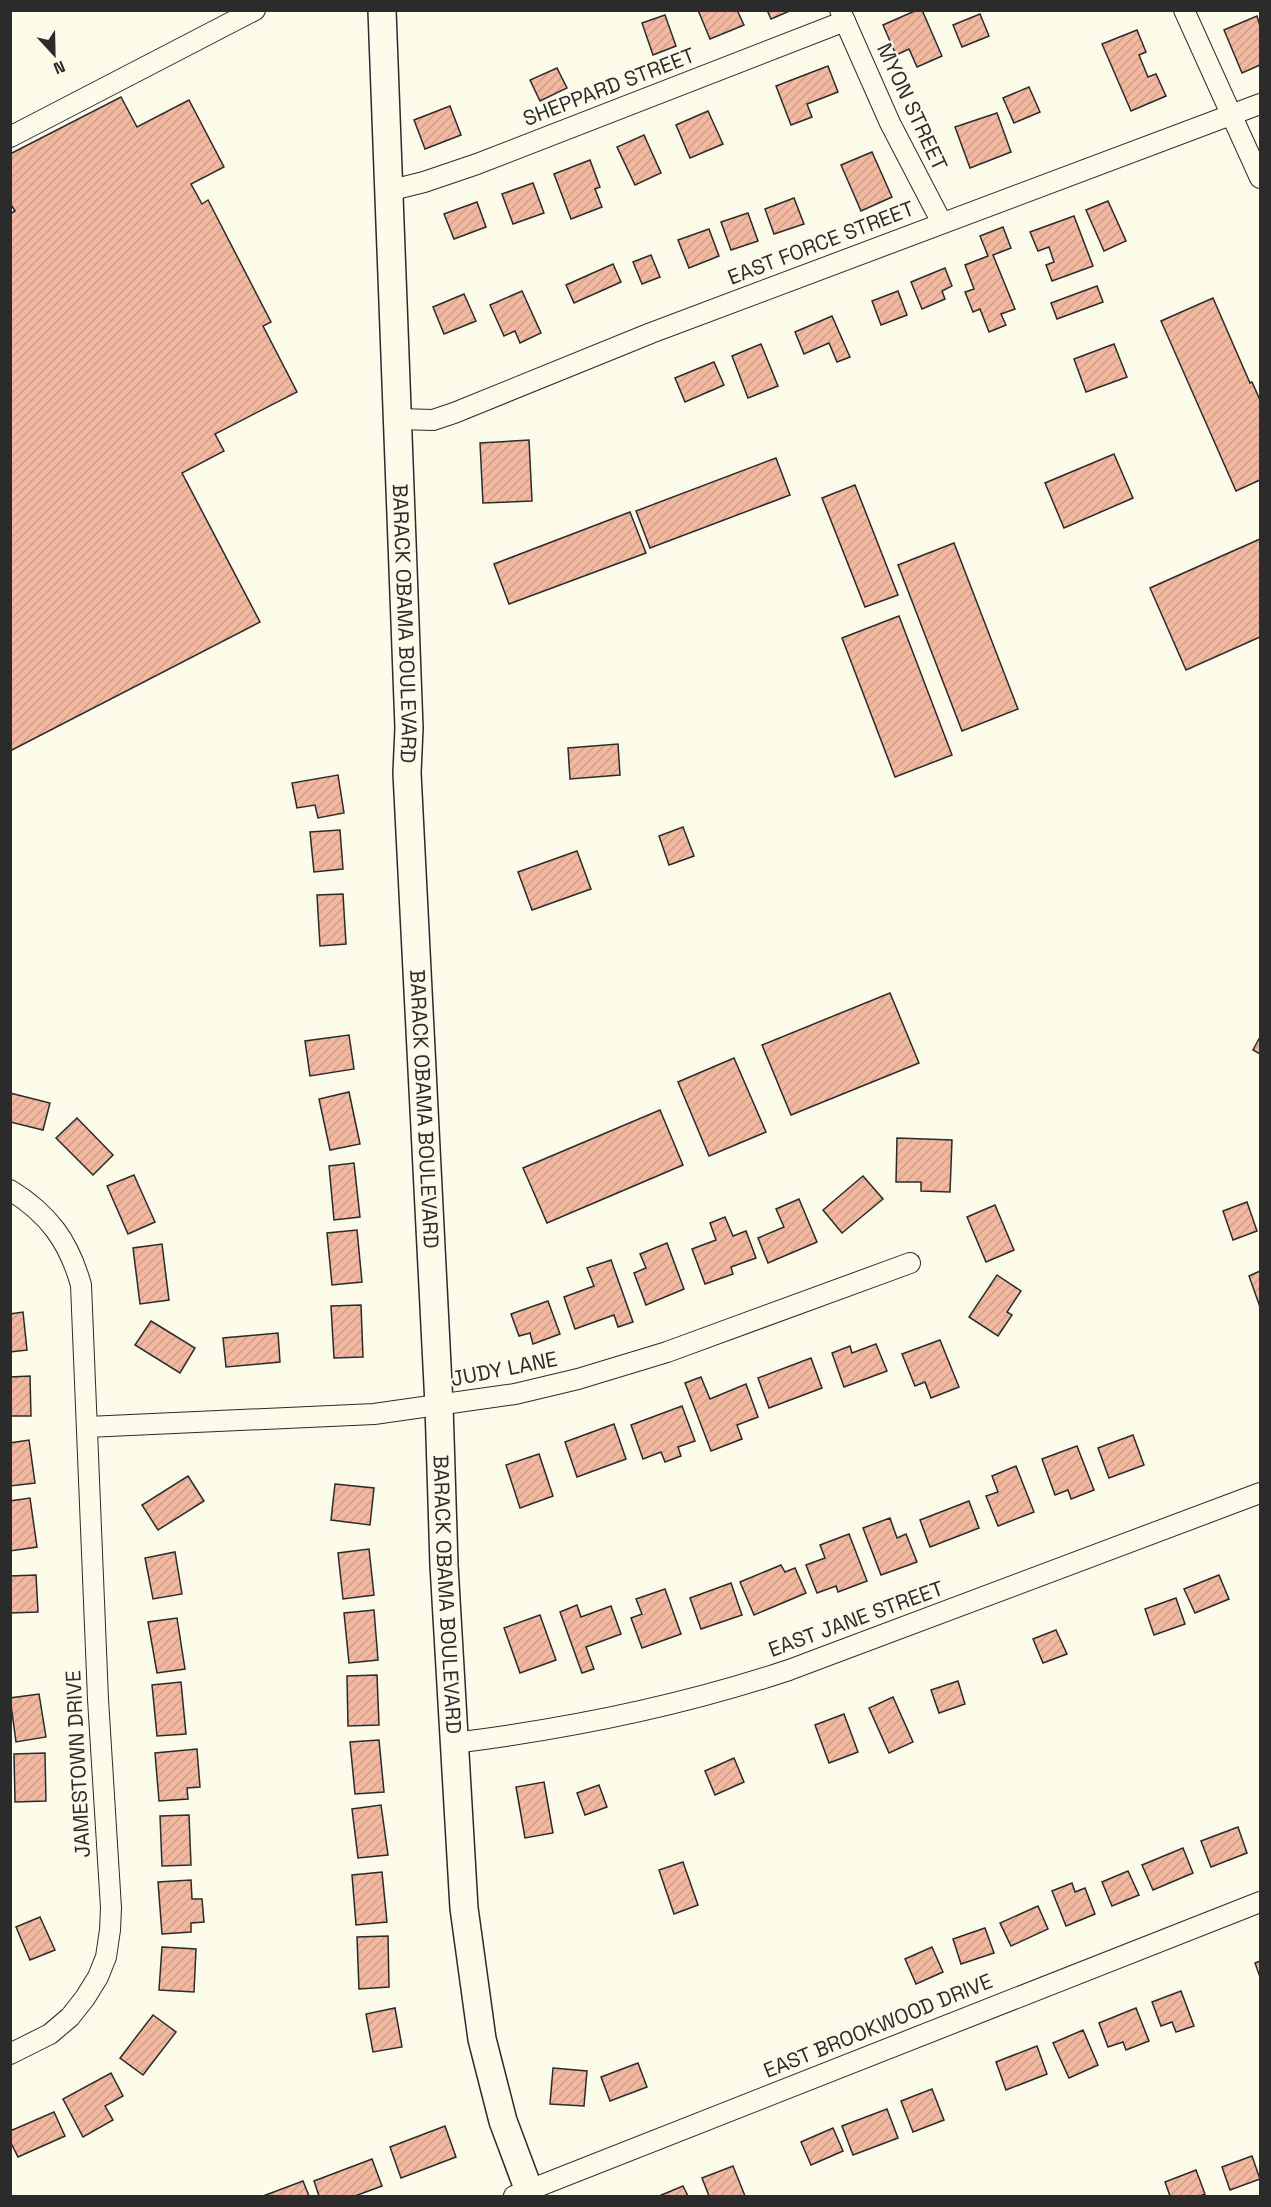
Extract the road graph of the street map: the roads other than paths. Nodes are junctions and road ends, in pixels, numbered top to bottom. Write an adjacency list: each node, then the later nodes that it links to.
1 (255, 10): 7 (street)
2 (382, 10): 9 (main road, BARACK OBAMA BOULEVARD)
3 (1184, 10): 6 (street)
4 (843, 16): 9 (street, SHEPPARD STREET); 10 (street, MYON STREET)
5 (1260, 104): 6 (street, EAST FORCE STREET)
6 (1232, 115): 8 (street); 10 (street, EAST FORCE STREET)
7 (10, 137)
8 (1260, 178)
9 (388, 190): 11 (main road, BARACK OBAMA BOULEVARD)
10 (942, 223): 11 (street, EAST FORCE STREET)
11 (398, 419): 14 (main road, BARACK OBAMA BOULEVARD)
12 (10, 1190): 15 (street, JAMESTOWN DRIVE)
13 (910, 1263): 14 (street, JUDY LANE)
14 (439, 1405): 15 (street, JUDY LANE); 17 (main road, BARACK OBAMA BOULEVARD)
15 (87, 1427): 19 (street, JAMESTOWN DRIVE)
16 (1260, 1493): 17 (street, EAST JANE STREET)
17 (454, 1743): 20 (main road, BARACK OBAMA BOULEVARD)
18 (1260, 1902): 20 (street, EAST BROOKWOOD DRIVE)
19 (10, 2054)
20 (524, 2194)

